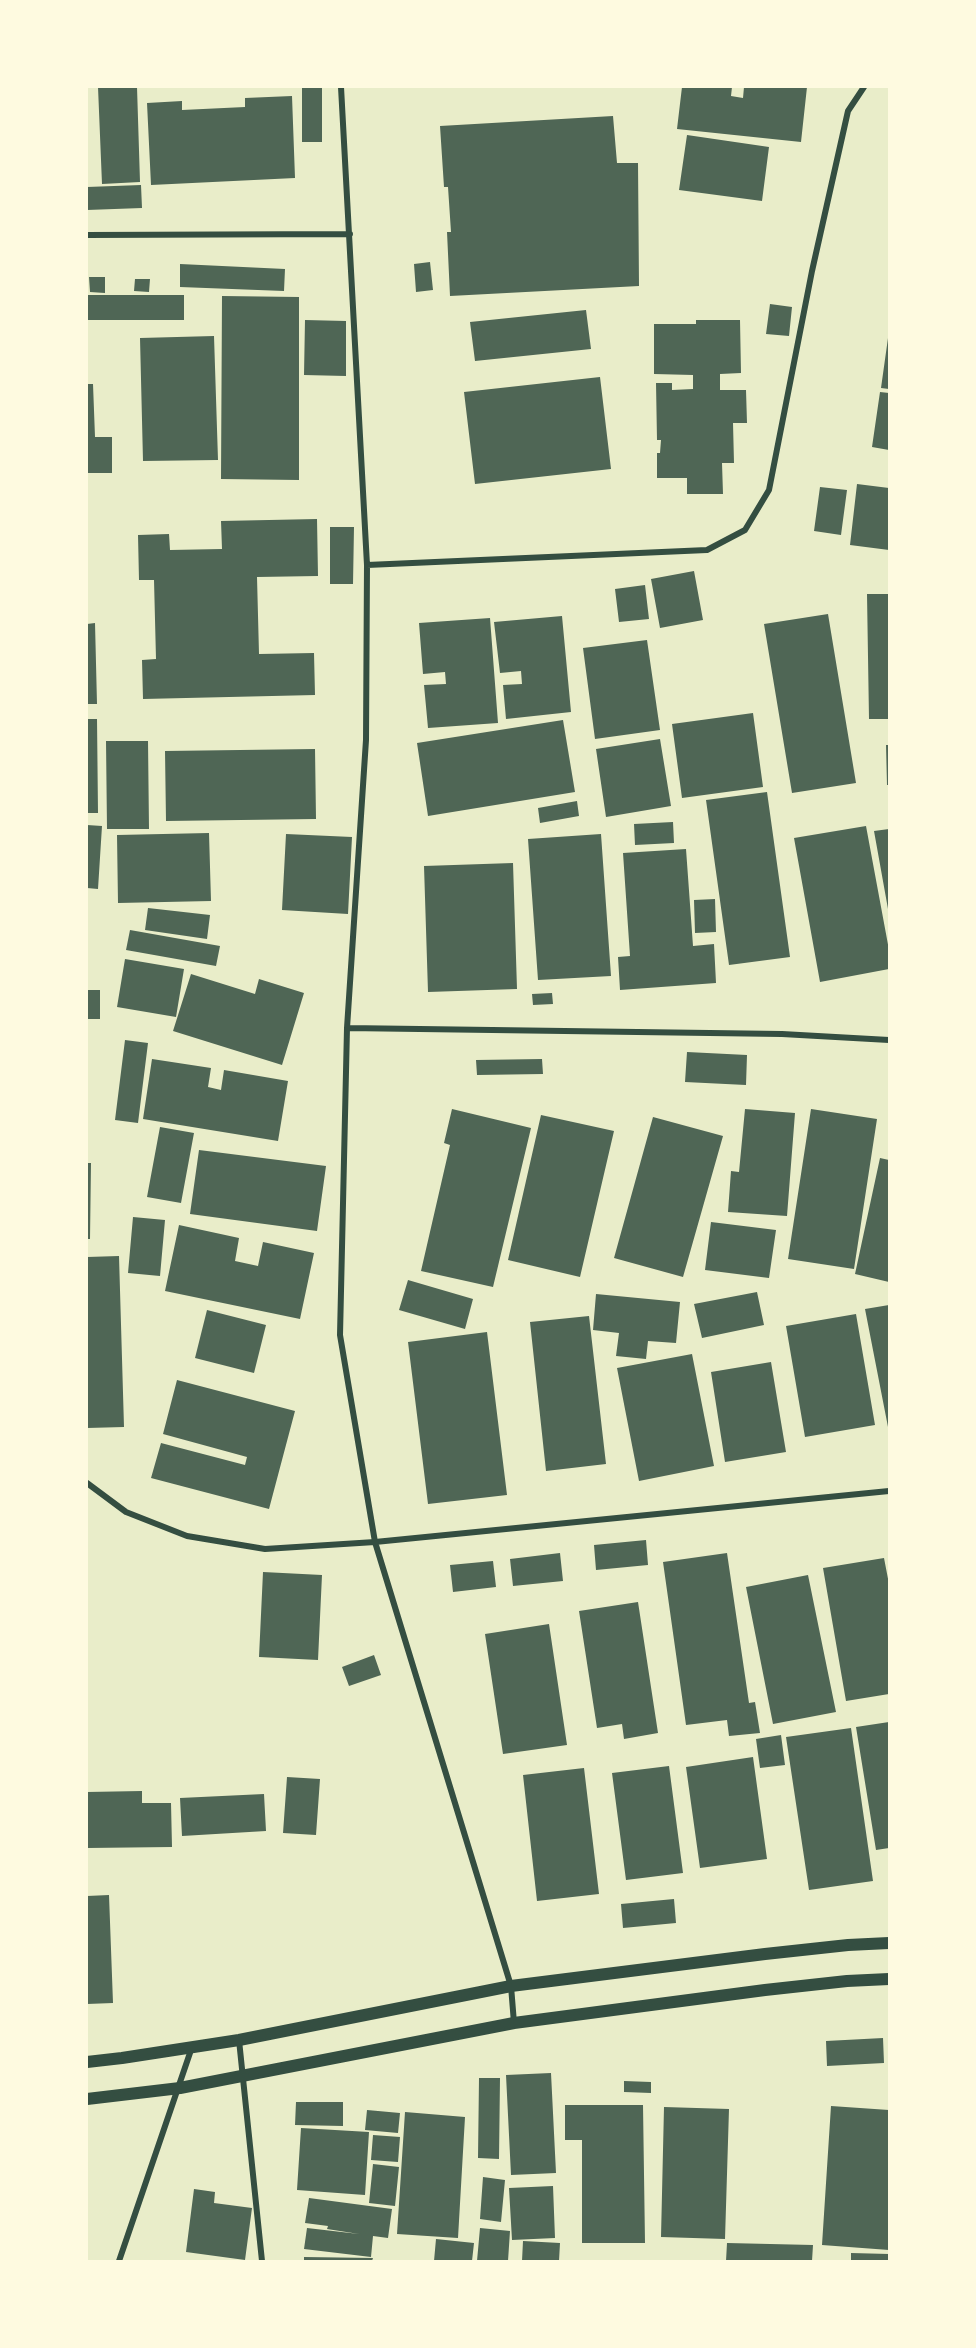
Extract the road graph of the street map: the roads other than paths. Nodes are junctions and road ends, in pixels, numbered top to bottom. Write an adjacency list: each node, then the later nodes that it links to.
1 (341, 87): 3 (street)
2 (864, 87): 5 (street)
3 (350, 234): 4 (street); 5 (street)
4 (87, 235)
5 (367, 565): 6 (street)
6 (347, 1028): 7 (street); 10 (street)
7 (889, 1040)
8 (87, 1483): 10 (street)
9 (889, 1491): 10 (street)
10 (375, 1542): 13 (street)
11 (889, 1943): 13 (main road)
12 (889, 1979): 14 (main road)
13 (511, 1986): 14 (street); 15 (main road)
14 (514, 2023): 18 (main road)
15 (239, 2040): 16 (main road); 18 (street)
16 (192, 2047): 17 (main road); 19 (street)
17 (87, 2062)
18 (244, 2074): 19 (main road); 22 (street)
19 (180, 2088): 20 (main road); 21 (street)
20 (87, 2099)
21 (118, 2261)
22 (262, 2261)

